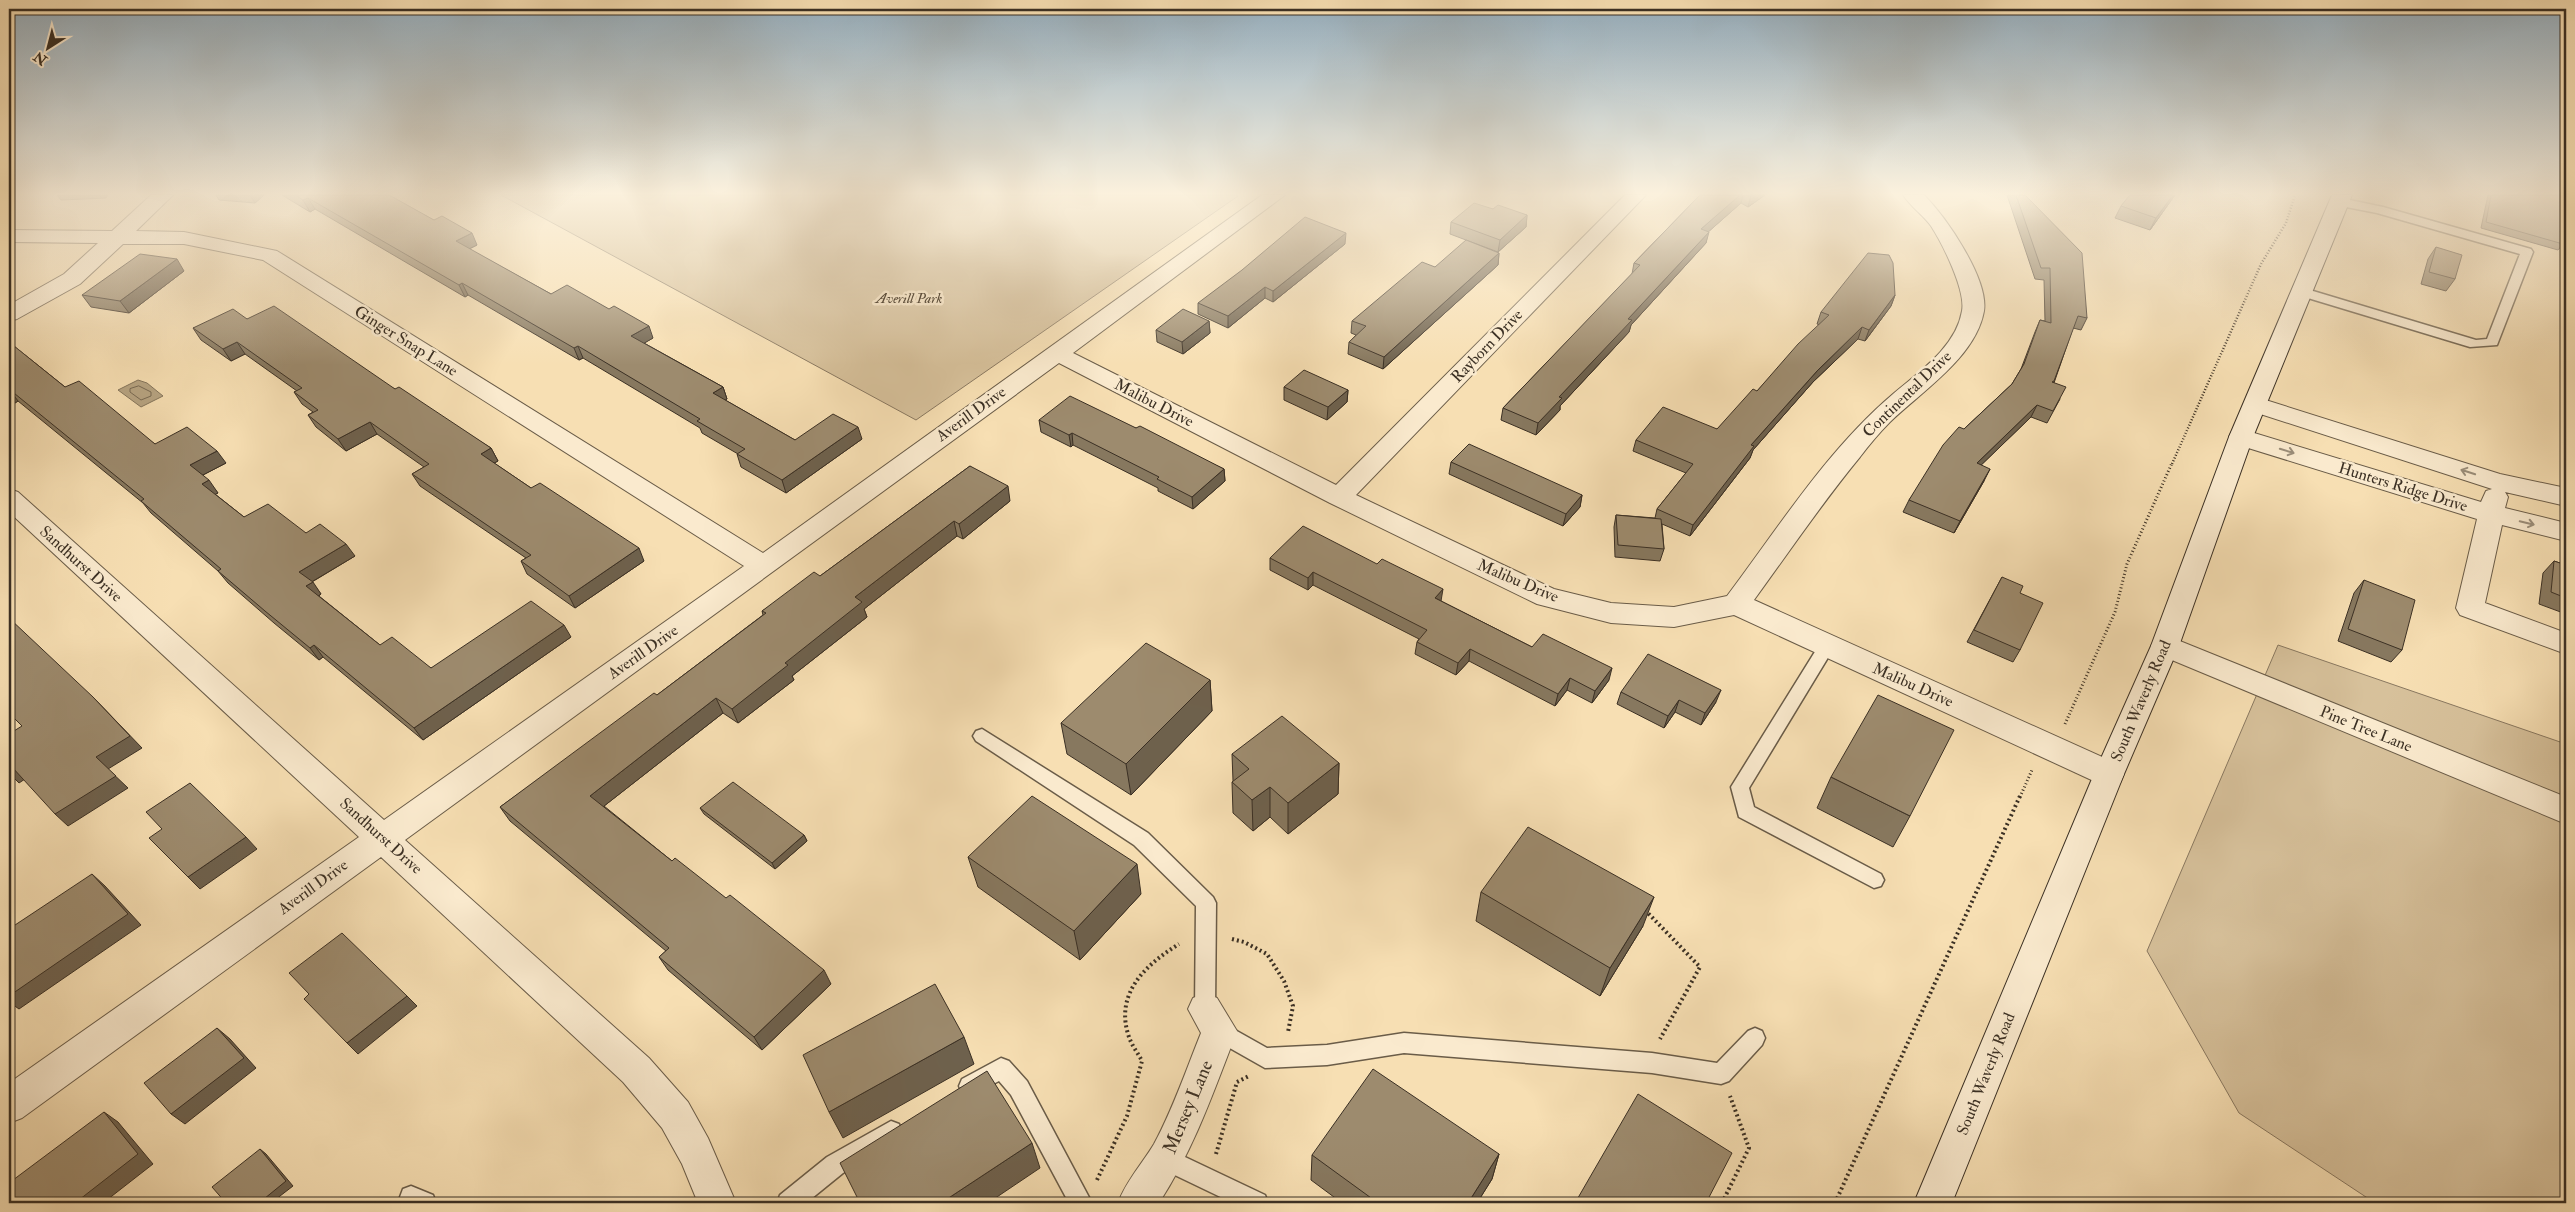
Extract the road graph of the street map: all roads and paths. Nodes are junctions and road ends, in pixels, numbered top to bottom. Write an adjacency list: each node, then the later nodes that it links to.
1 (101, 252): 10 (street)
2 (249, 252): 20 (street, Ginger Snap Lane)
3 (1197, 252): 11 (street, Averill Drive)
4 (1580, 252): 15 (street, Rayborn Drive)
5 (1954, 252): 21 (street, Continental Drive)
6 (2270, 252): 26 (path)
7 (2320, 252): 9 (street, South Waverly Road)
8 (2525, 252): 9 (lane)
9 (2303, 292): 12 (street, South Waverly Road)
10 (9, 314)
11 (1056, 353): 15 (street, Malibu Drive); 20 (street, Averill Drive)
12 (2256, 405): 13 (street, South Waverly Road); 14 (street, Hunters Ridge Drive, one-way to 12)
13 (2241, 437): 18 (street, Hunters Ridge Drive, one-way to 18); 24 (street, South Waverly Road)
14 (2497, 482): 16 (street, Hunters Ridge Drive); 18 (street)
15 (1339, 497): 21 (street, Malibu Drive)
16 (2566, 497)
17 (9, 498): 29 (street, Sandhurst Drive)
18 (2492, 514): 19 (street, Hunters Ridge Drive, one-way to 19); 22 (street)
19 (2566, 532)
20 (764, 566): 29 (street, Averill Drive)
21 (1736, 604): 23 (street, Malibu Drive)
22 (2566, 644)
23 (1827, 646): 26 (street, Malibu Drive); 30 (lane)
24 (2165, 646): 27 (street, South Waverly Road); 28 (street, Pine Tree Lane)
25 (982, 736): 32 (lane)
26 (2048, 746): 27 (street, Malibu Drive); 46 (path)
27 (2110, 774): 47 (street, South Waverly Road)
28 (2566, 811)
29 (381, 838): 37 (street, Averill Drive); 40 (street, Sandhurst Drive)
30 (1874, 880)
31 (1639, 907): 34 (path)
32 (1212, 1020): 35 (lane); 39 (street, Mersey Lane)
33 (1755, 1038): 35 (lane)
34 (1667, 1044)
35 (1721, 1074): 45 (path)
36 (951, 1097): 42 (lane)
37 (9, 1105)
38 (910, 1121): 41 (lane)
39 (1166, 1159): 43 (street, Mersey Lane); 44 (lane)
40 (716, 1203)
41 (788, 1203)
42 (1081, 1203)
43 (1137, 1203)
44 (1258, 1203)
45 (1722, 1203)
46 (1835, 1203)
47 (1933, 1203)

